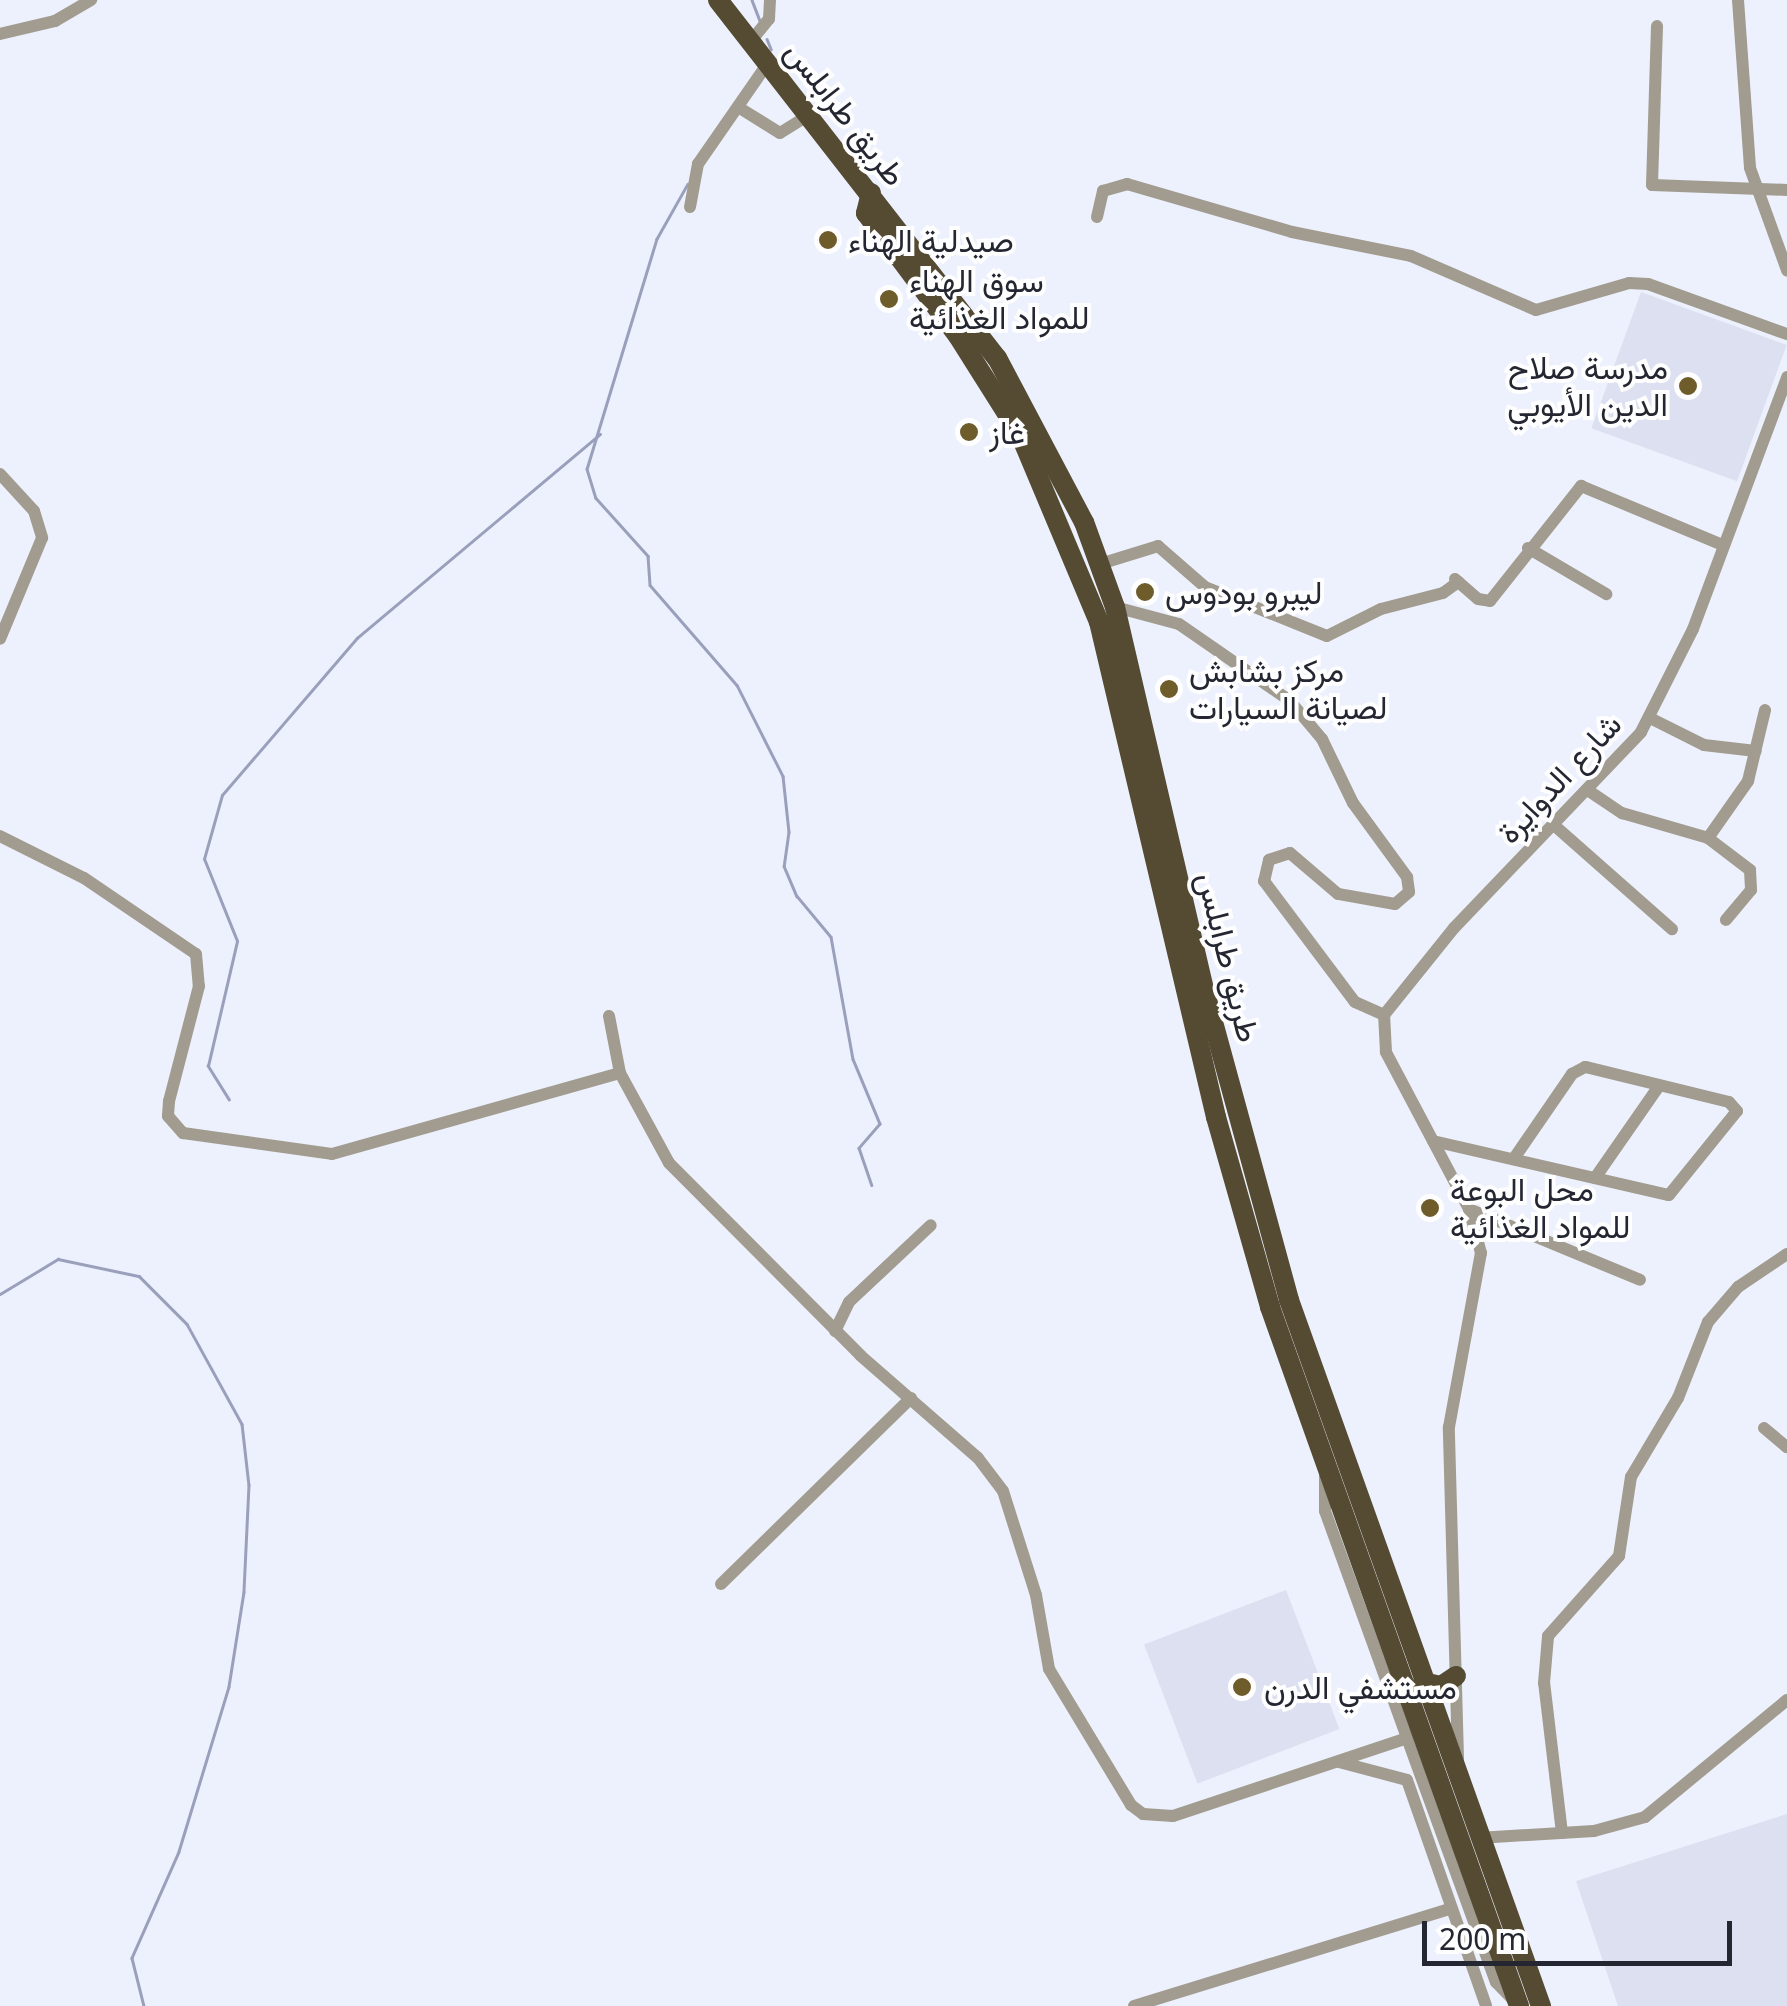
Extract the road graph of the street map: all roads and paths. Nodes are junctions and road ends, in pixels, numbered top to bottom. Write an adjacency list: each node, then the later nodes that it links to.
1 (91, 0): 6 (street)
2 (718, 0): 7 (highway, طريق طرابلس)
3 (770, 0): 7 (street)
4 (1738, 0): 11 (street)
5 (1656, 26): 11 (street)
6 (0, 34)
7 (751, 42): 8 (highway, طريق طرابلس)
8 (768, 63): 9 (street); 10 (highway, طريق طرابلس)
9 (738, 107): 10 (street); 14 (street)
10 (808, 115): 13 (highway, طريق طرابلس)
11 (1754, 190): 12 (street); 16 (street)
12 (1787, 190)
13 (871, 193): 22 (highway, طريق طرابلس); 50 (highway)
14 (690, 207)
15 (1097, 218): 17 (street)
16 (1787, 270)
17 (1787, 334)
18 (1787, 377): 20 (street, شارع الدوايرة)
19 (0, 474): 25 (street)
20 (1723, 545): 21 (street); 27 (street, شارع الدوايرة)
21 (1528, 548): 22 (street); 23 (street)
22 (1100, 564): 24 (highway, طريق طرابلس)
23 (1606, 594)
24 (1115, 607): 36 (street); 53 (highway, طريق طرابلس)
25 (0, 639)
26 (1765, 710): 28 (street)
27 (1650, 718): 28 (street); 29 (street, شارع الدوايرة)
28 (1756, 752): 32 (street)
29 (1589, 791): 30 (street, شارع الدوايرة); 32 (street)
30 (1554, 826): 34 (street); 36 (street, شارع الدوايرة)
31 (0, 836): 37 (street)
32 (1708, 838): 33 (street)
33 (1726, 920)
34 (1672, 929)
35 (609, 1016): 37 (street)
36 (1384, 1016): 39 (street)
37 (620, 1073): 46 (street)
38 (1659, 1086): 40 (street); 41 (street); 41 (street)
39 (1433, 1141): 40 (street); 42 (street)
40 (1515, 1157): 41 (street)
41 (1595, 1178)
42 (1468, 1208): 45 (street); 52 (street)
43 (931, 1225): 46 (street)
44 (1787, 1254): 58 (street)
45 (1640, 1280)
46 (835, 1330): 47 (street)
47 (911, 1398): 51 (street); 56 (street)
48 (1764, 1428): 49 (street)
49 (1787, 1447)
50 (1325, 1469): 55 (street); 63 (highway)
51 (721, 1584)
52 (1456, 1676): 53 (highway); 57 (street)
53 (1423, 1682): 57 (highway, طريق طرابلس)
54 (1787, 1700): 58 (street)
55 (1406, 1738): 56 (street); 63 (street)
56 (1340, 1762): 60 (street)
57 (1458, 1782): 59 (highway, طريق طرابلس)
58 (1562, 1833): 59 (street)
59 (1478, 1838): 64 (highway, طريق طرابلس)
60 (1449, 1909): 61 (street); 62 (street)
61 (1134, 2006)
62 (1486, 2006)
63 (1519, 2006)
64 (1541, 2006)

